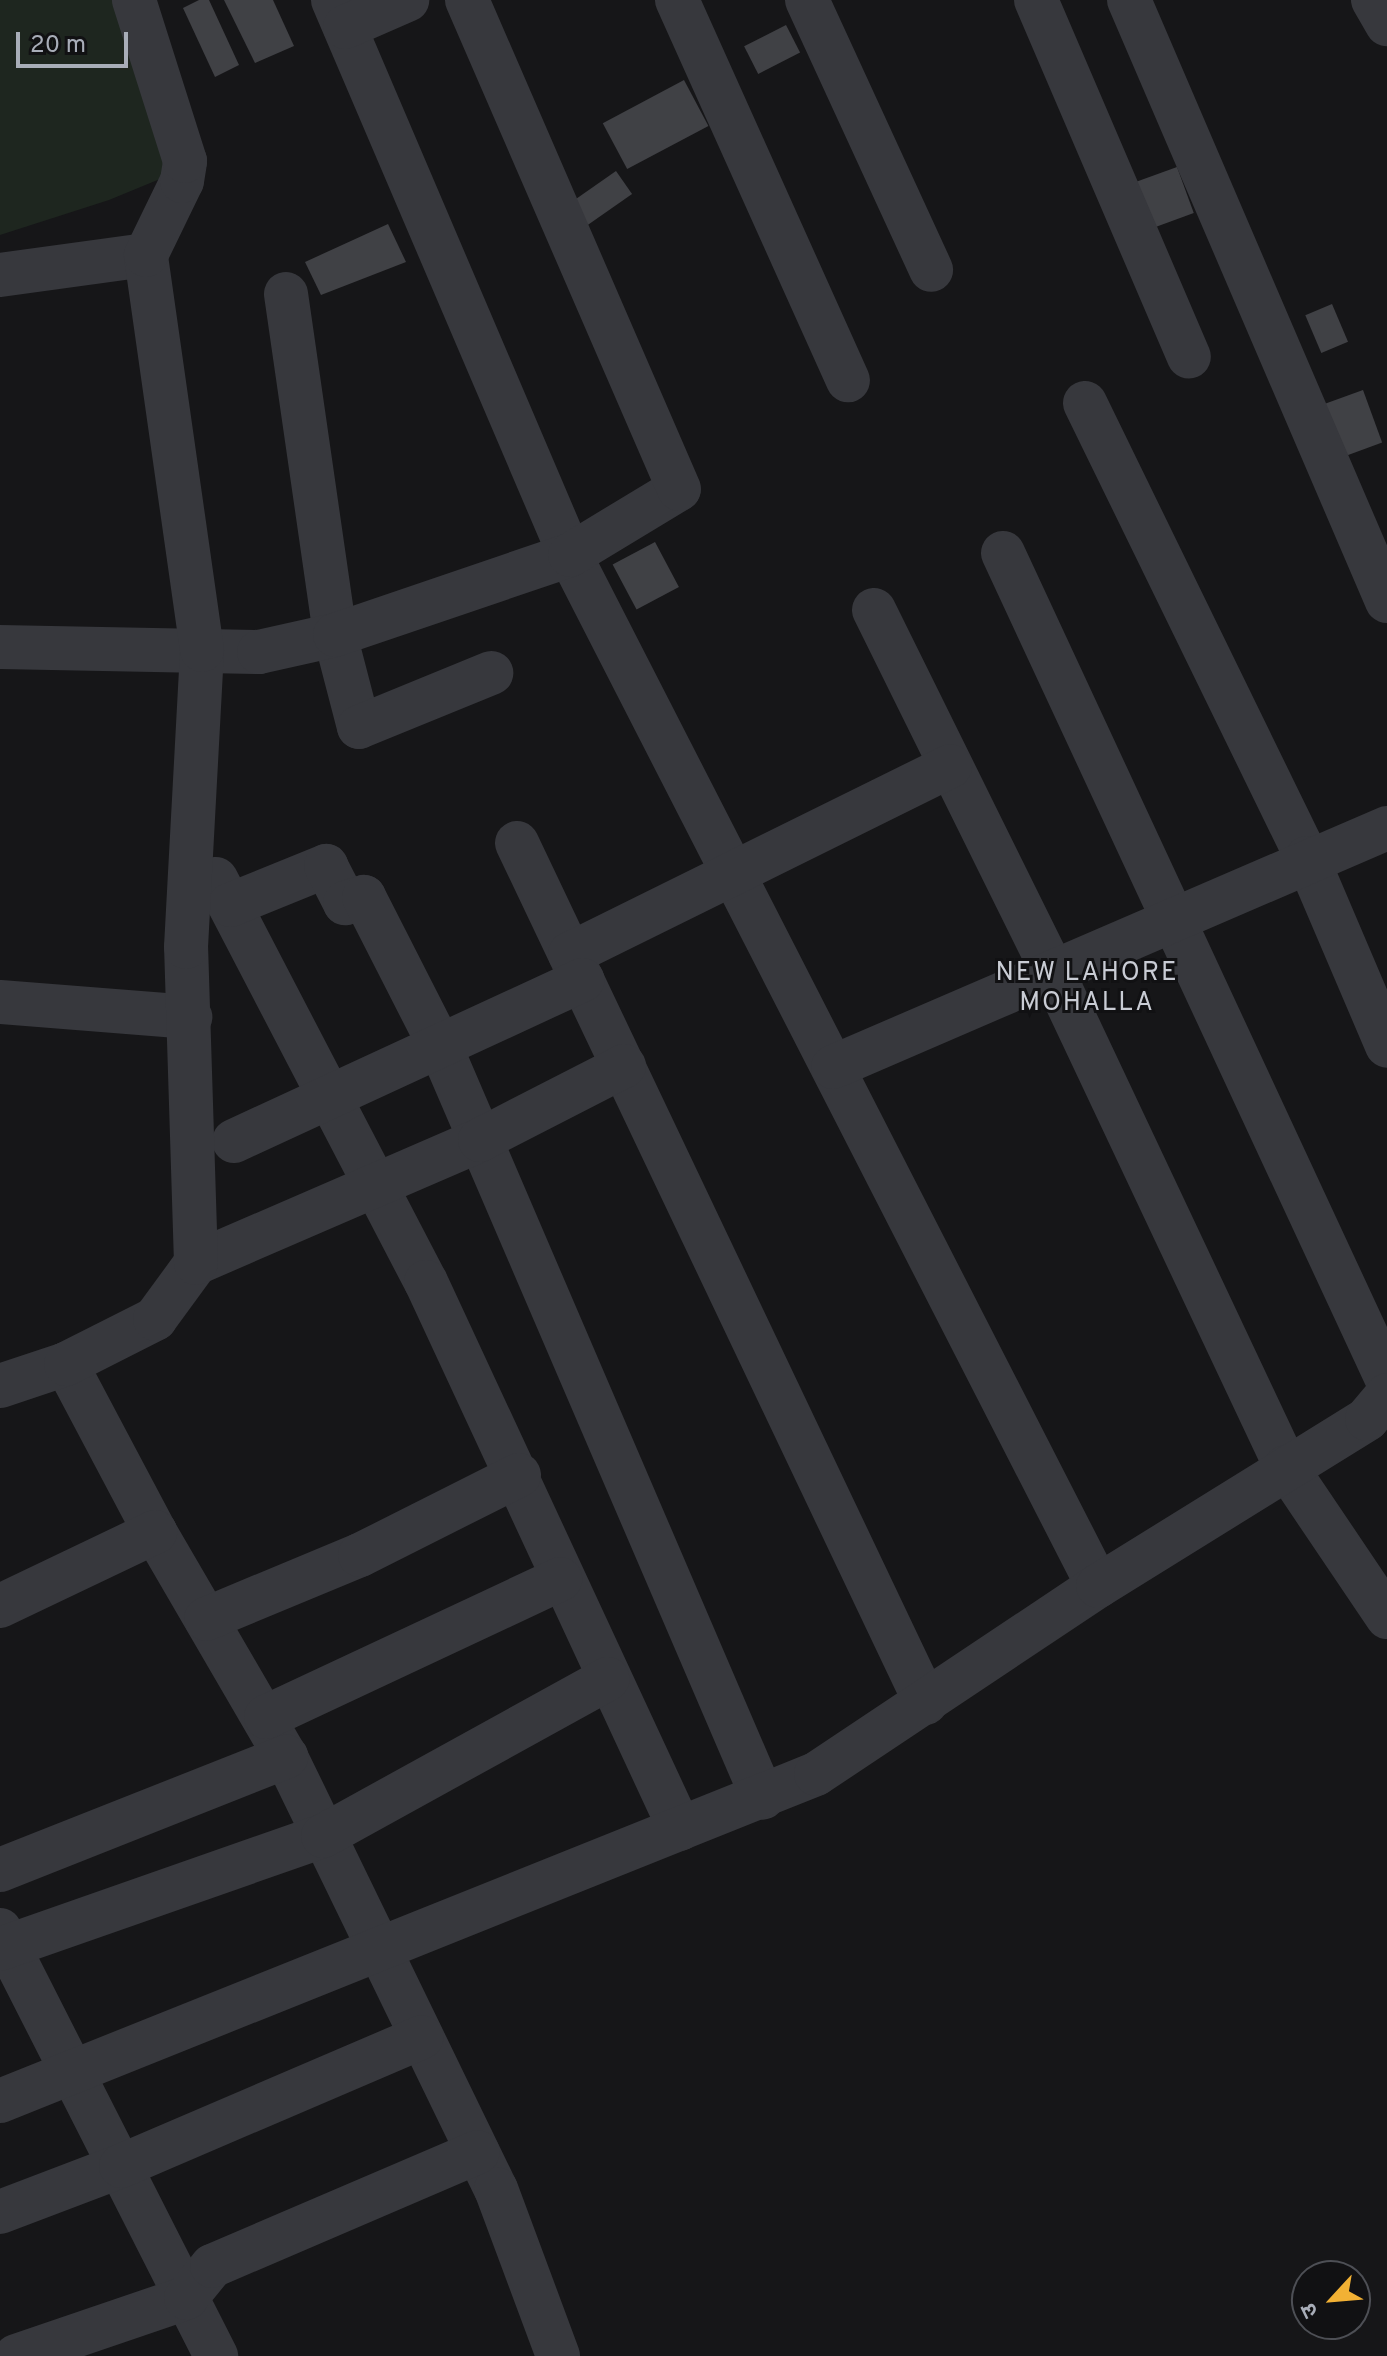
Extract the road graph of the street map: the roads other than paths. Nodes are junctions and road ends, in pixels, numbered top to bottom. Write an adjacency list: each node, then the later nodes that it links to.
1 (134, 0): 11 (street)
2 (407, 0): 9 (street)
3 (467, 0): 19 (street)
4 (677, 0): 16 (street)
5 (807, 0): 12 (street)
6 (1036, 0): 15 (street)
7 (1129, 0): 20 (street)
8 (1373, 0): 10 (street)
9 (339, 14): 19 (street)
10 (1387, 24)
11 (146, 255): 13 (street); 24 (street)
12 (931, 270)
13 (0, 275)
14 (286, 294): 22 (street)
15 (1189, 357)
16 (848, 380)
17 (1085, 403): 30 (street)
18 (1003, 553): 33 (street)
19 (570, 555): 22 (street); 31 (street)
20 (1387, 601)
21 (874, 610): 26 (street)
22 (335, 635): 24 (street); 25 (street)
23 (0, 647): 24 (street)
24 (202, 650): 28 (street)
25 (491, 673)
26 (950, 766): 31 (street); 35 (street)
27 (1387, 828): 30 (street)
28 (191, 836): 32 (street); 37 (street)
29 (517, 843): 34 (street)
30 (1307, 858): 33 (street); 39 (street)
31 (734, 873): 34 (street); 41 (street)
32 (230, 905): 38 (street); 42 (street)
33 (1175, 918): 35 (street); 48 (street)
34 (576, 967): 38 (street); 40 (street)
35 (1054, 975): 41 (street); 51 (street)
36 (0, 1002): 37 (street)
37 (190, 1017): 46 (street)
38 (440, 1046): 42 (street); 43 (street)
39 (1387, 1046)
40 (624, 1066): 43 (street); 60 (street)
41 (833, 1067): 55 (street)
42 (330, 1096): 44 (street); 45 (street)
43 (480, 1140): 45 (street); 63 (street)
44 (234, 1141)
45 (378, 1187): 46 (street); 52 (street)
46 (196, 1263): 47 (street)
47 (66, 1364): 49 (street); 53 (street)
48 (1387, 1379)
49 (0, 1386)
50 (1387, 1395): 51 (street)
51 (1286, 1467): 55 (street); 57 (street)
52 (519, 1475): 54 (street); 58 (street)
53 (155, 1532): 56 (street); 58 (street)
54 (560, 1579): 59 (street); 61 (street)
55 (1098, 1586): 60 (street)
56 (0, 1606)
57 (1387, 1617)
58 (206, 1619): 61 (street)
59 (607, 1679): 64 (street); 65 (street)
60 (926, 1703): 63 (street)
61 (266, 1717): 62 (street)
62 (286, 1757): 65 (street); 66 (street)
63 (763, 1798): 64 (street)
64 (680, 1829): 68 (street)
65 (323, 1836): 67 (street); 68 (street)
66 (0, 1870)
67 (3, 1942): 70 (street)
68 (378, 1946): 69 (street); 70 (street)
69 (422, 2037): 72 (street); 73 (street)
70 (69, 2072): 71 (street); 73 (street)
71 (0, 2101)
72 (478, 2152): 75 (street); 78 (street)
73 (121, 2166): 74 (street); 75 (street)
74 (0, 2212)
75 (186, 2298): 76 (street); 77 (street)
76 (16, 2356)
77 (216, 2356)
78 (558, 2356)

